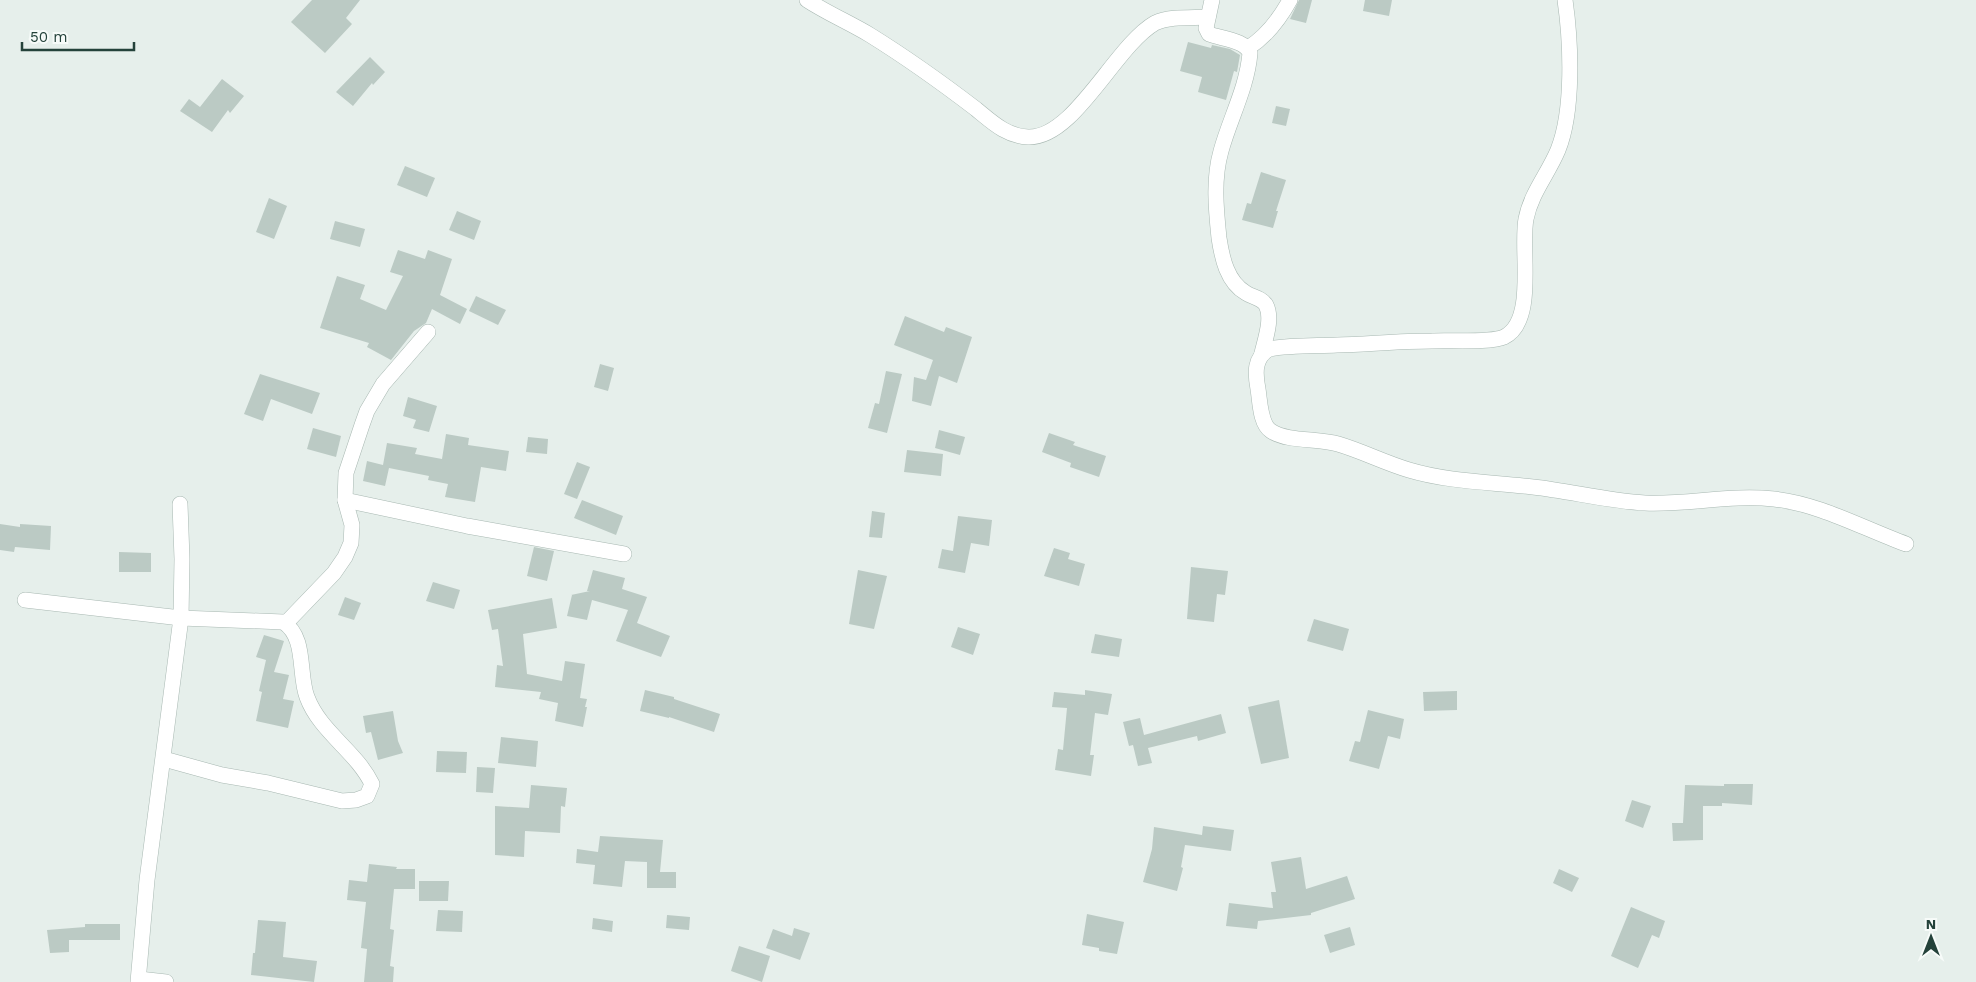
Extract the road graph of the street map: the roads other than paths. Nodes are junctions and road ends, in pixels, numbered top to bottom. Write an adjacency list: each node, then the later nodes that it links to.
1 (807, 0): 5 (street)
2 (1212, 0): 5 (street)
3 (1290, 0): 6 (street)
4 (1565, 0): 8 (street)
5 (1208, 17): 6 (street)
6 (1248, 48): 8 (street)
7 (428, 332): 9 (street)
8 (1262, 353): 11 (street)
9 (345, 500): 12 (street); 15 (street)
10 (180, 504): 14 (street)
11 (1906, 544)
12 (624, 554)
13 (26, 600): 14 (street)
14 (181, 618): 15 (street); 16 (street)
15 (286, 623): 16 (street)
16 (164, 759): 17 (street)
17 (139, 980): 18 (street)
18 (166, 982)

